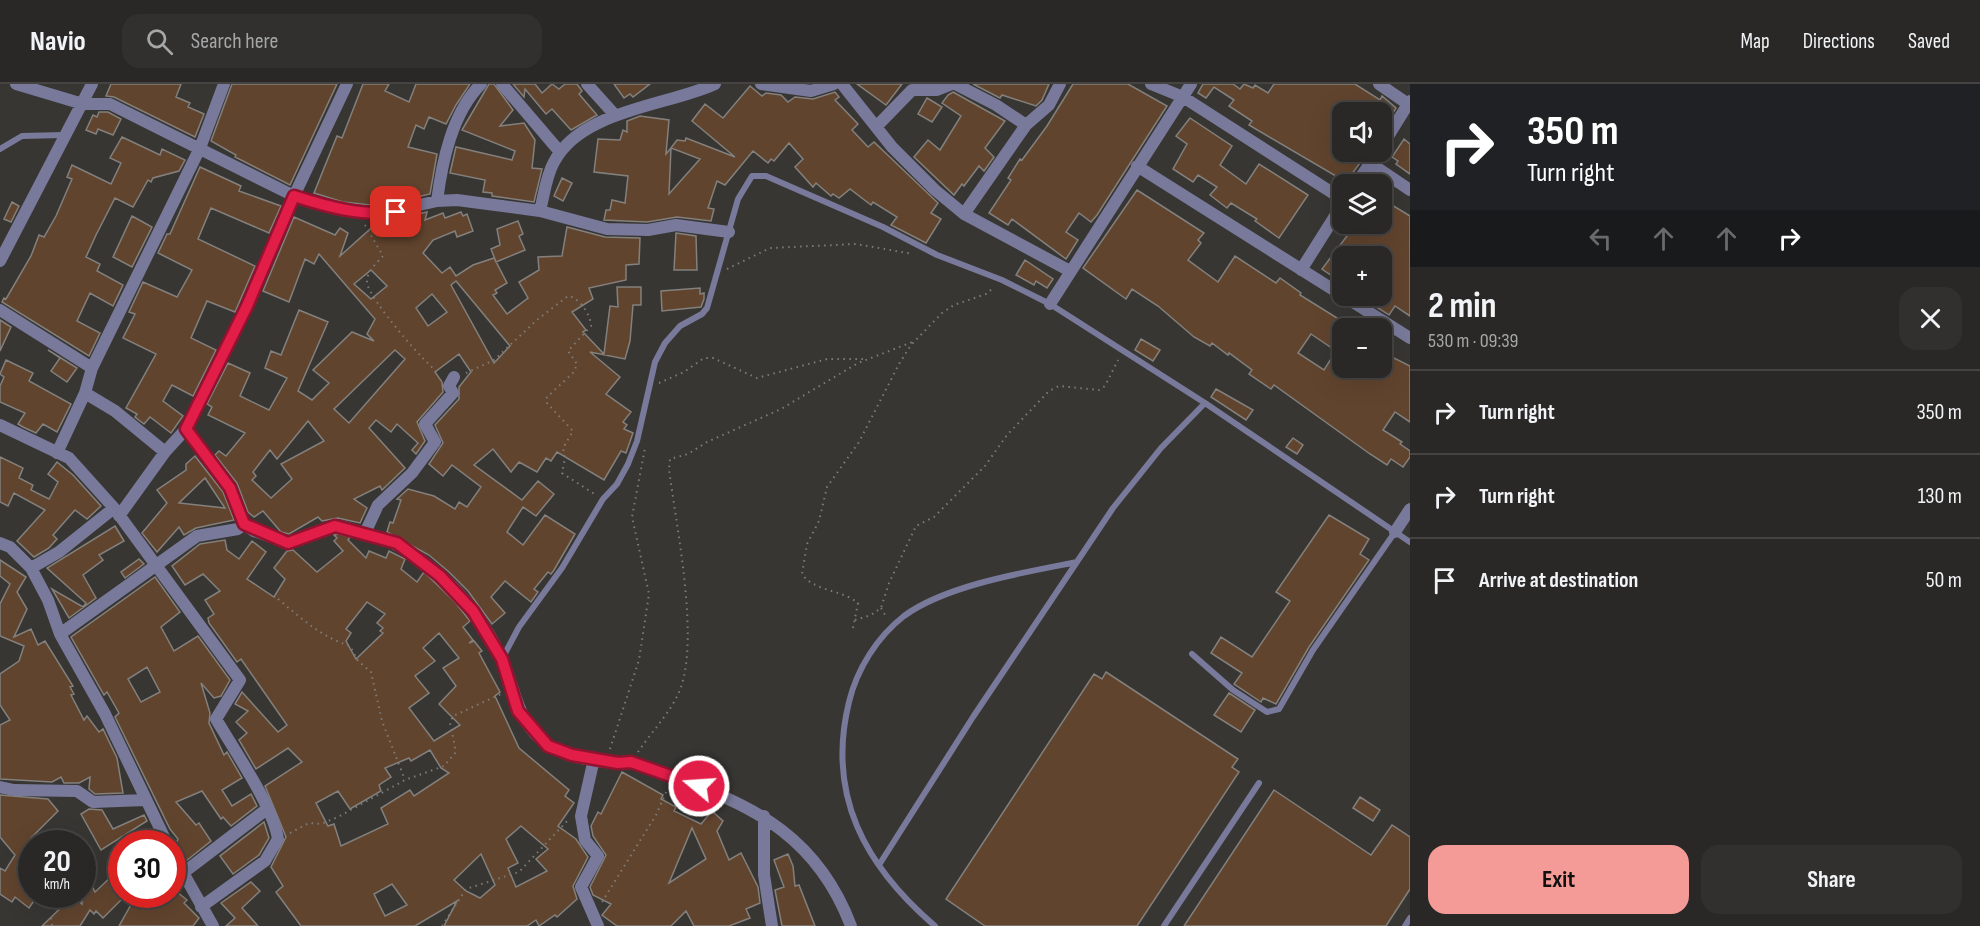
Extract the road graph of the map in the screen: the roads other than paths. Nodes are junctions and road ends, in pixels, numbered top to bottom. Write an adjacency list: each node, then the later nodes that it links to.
1 (16, 84): 19 (street)
2 (92, 84): 19 (street)
3 (224, 84): 26 (street)
4 (347, 84): 33 (street)
5 (481, 84): 34 (street)
6 (502, 84): 27 (street)
7 (587, 84): 20 (street)
8 (715, 84): 20 (street)
9 (761, 84): 10 (street)
10 (834, 84)
11 (842, 84): 22 (street)
12 (953, 84): 21 (street); 22 (street)
13 (1060, 84): 21 (street)
14 (1151, 84): 17 (street)
15 (1191, 84): 17 (street)
16 (1379, 84): 18 (street)
17 (1183, 97): 29 (street); 32 (street)
18 (1409, 102): 23 (street)
19 (83, 104): 24 (street); 26 (street)
20 (614, 114): 27 (street)
21 (1026, 125): 36 (street)
22 (876, 127): 36 (street)
23 (1392, 130)
24 (63, 135): 25 (lane); 39 (street)
25 (0, 148)
26 (200, 148): 33 (street); 45 (street)
27 (560, 152): 35 (street)
28 (1370, 163): 30 (street); 31 (street)
29 (1137, 166): 40 (street); 41 (street)
30 (1363, 174)
31 (1410, 190)
32 (1332, 193)
33 (294, 196): 34 (street); 50 (street)
34 (437, 201): 35 (street)
35 (540, 211): 38 (street)
36 (964, 214): 41 (street)
37 (1332, 221): 40 (street)
38 (729, 232): 42 (lane); 65 (lane)
39 (0, 261)
40 (1301, 270): 44 (street)
41 (1070, 271): 42 (street)
42 (1050, 304): 48 (lane)
43 (0, 310): 45 (street)
44 (1410, 338)
45 (92, 368): 47 (street)
46 (454, 377): 56 (street)
47 (85, 393): 51 (street); 52 (street)
48 (1205, 403): 57 (lane); 60 (lane)
49 (0, 425): 52 (street)
50 (186, 429): 51 (street); 55 (street)
51 (165, 452): 54 (street)
52 (57, 453): 54 (street)
53 (1410, 509): 57 (street)
54 (117, 512): 61 (street); 62 (street)
55 (244, 524): 56 (street); 61 (street)
56 (365, 532): 65 (street)
57 (1395, 532): 58 (lane); 64 (lane)
58 (1410, 542)
59 (0, 543): 62 (street)
60 (1077, 562): 73 (lane); 73 (lane)
61 (154, 565): 63 (street); 70 (street)
62 (32, 568): 63 (street)
63 (60, 634): 69 (street)
64 (1192, 654)
65 (502, 659): 66 (street)
66 (600, 760): 71 (street); 79 (street)
67 (1258, 783): 83 (lane)
68 (0, 787): 69 (street)
69 (145, 800): 72 (street)
70 (267, 809): 74 (street); 76 (street)
71 (764, 816): 80 (street); 81 (street)
72 (160, 830)
73 (879, 865): 82 (lane)
74 (186, 871)
75 (186, 879): 76 (street)
76 (201, 907): 78 (street)
77 (1410, 918): 84 (lane)
78 (213, 926)
79 (598, 926)
80 (772, 926)
81 (850, 926)
82 (935, 926)
83 (1164, 926)
84 (1405, 926)

